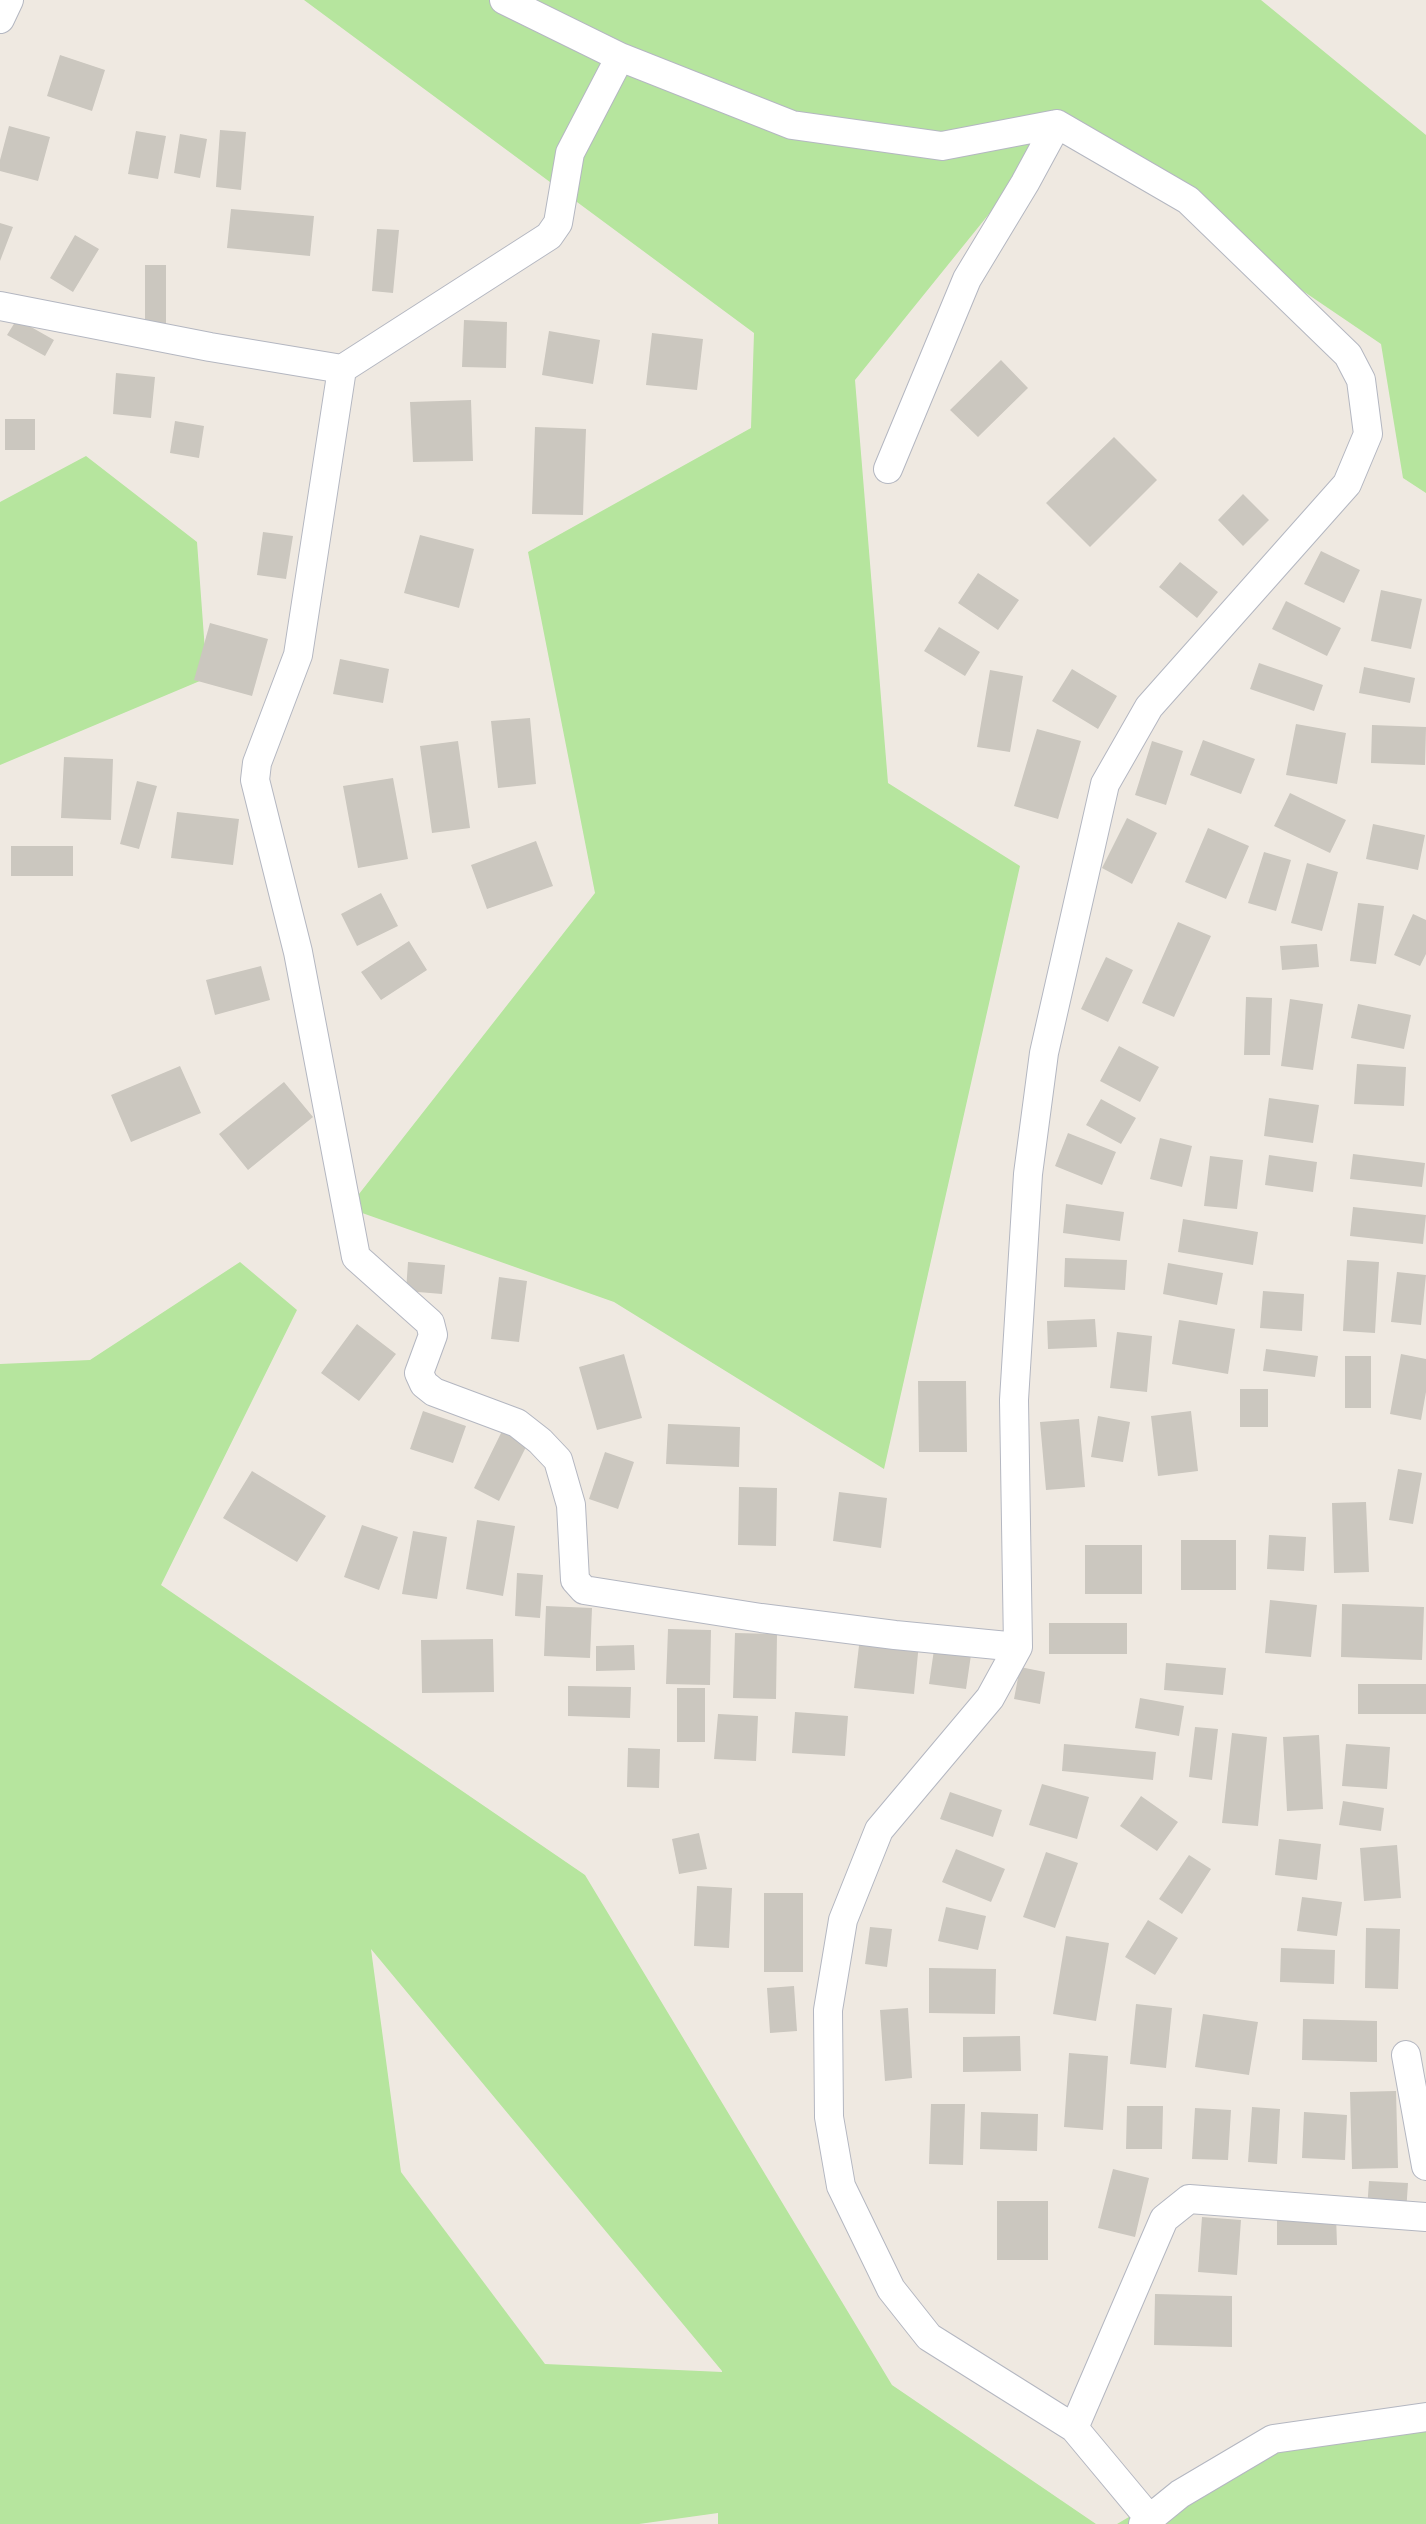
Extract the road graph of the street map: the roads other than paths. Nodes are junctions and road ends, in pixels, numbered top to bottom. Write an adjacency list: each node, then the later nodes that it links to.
1 (9, 0): 3 (street)
2 (504, 0): 4 (street)
3 (0, 19)
4 (620, 57): 5 (street); 7 (street)
5 (1057, 124): 8 (street); 9 (street)
6 (0, 306): 7 (street)
7 (342, 368): 9 (street)
8 (888, 469)
9 (1018, 1647): 14 (street)
10 (1406, 2055): 11 (street)
11 (1426, 2166)
12 (1426, 2217): 14 (street)
13 (1426, 2417): 15 (street)
14 (1074, 2428): 15 (street)
15 (1146, 2521)

